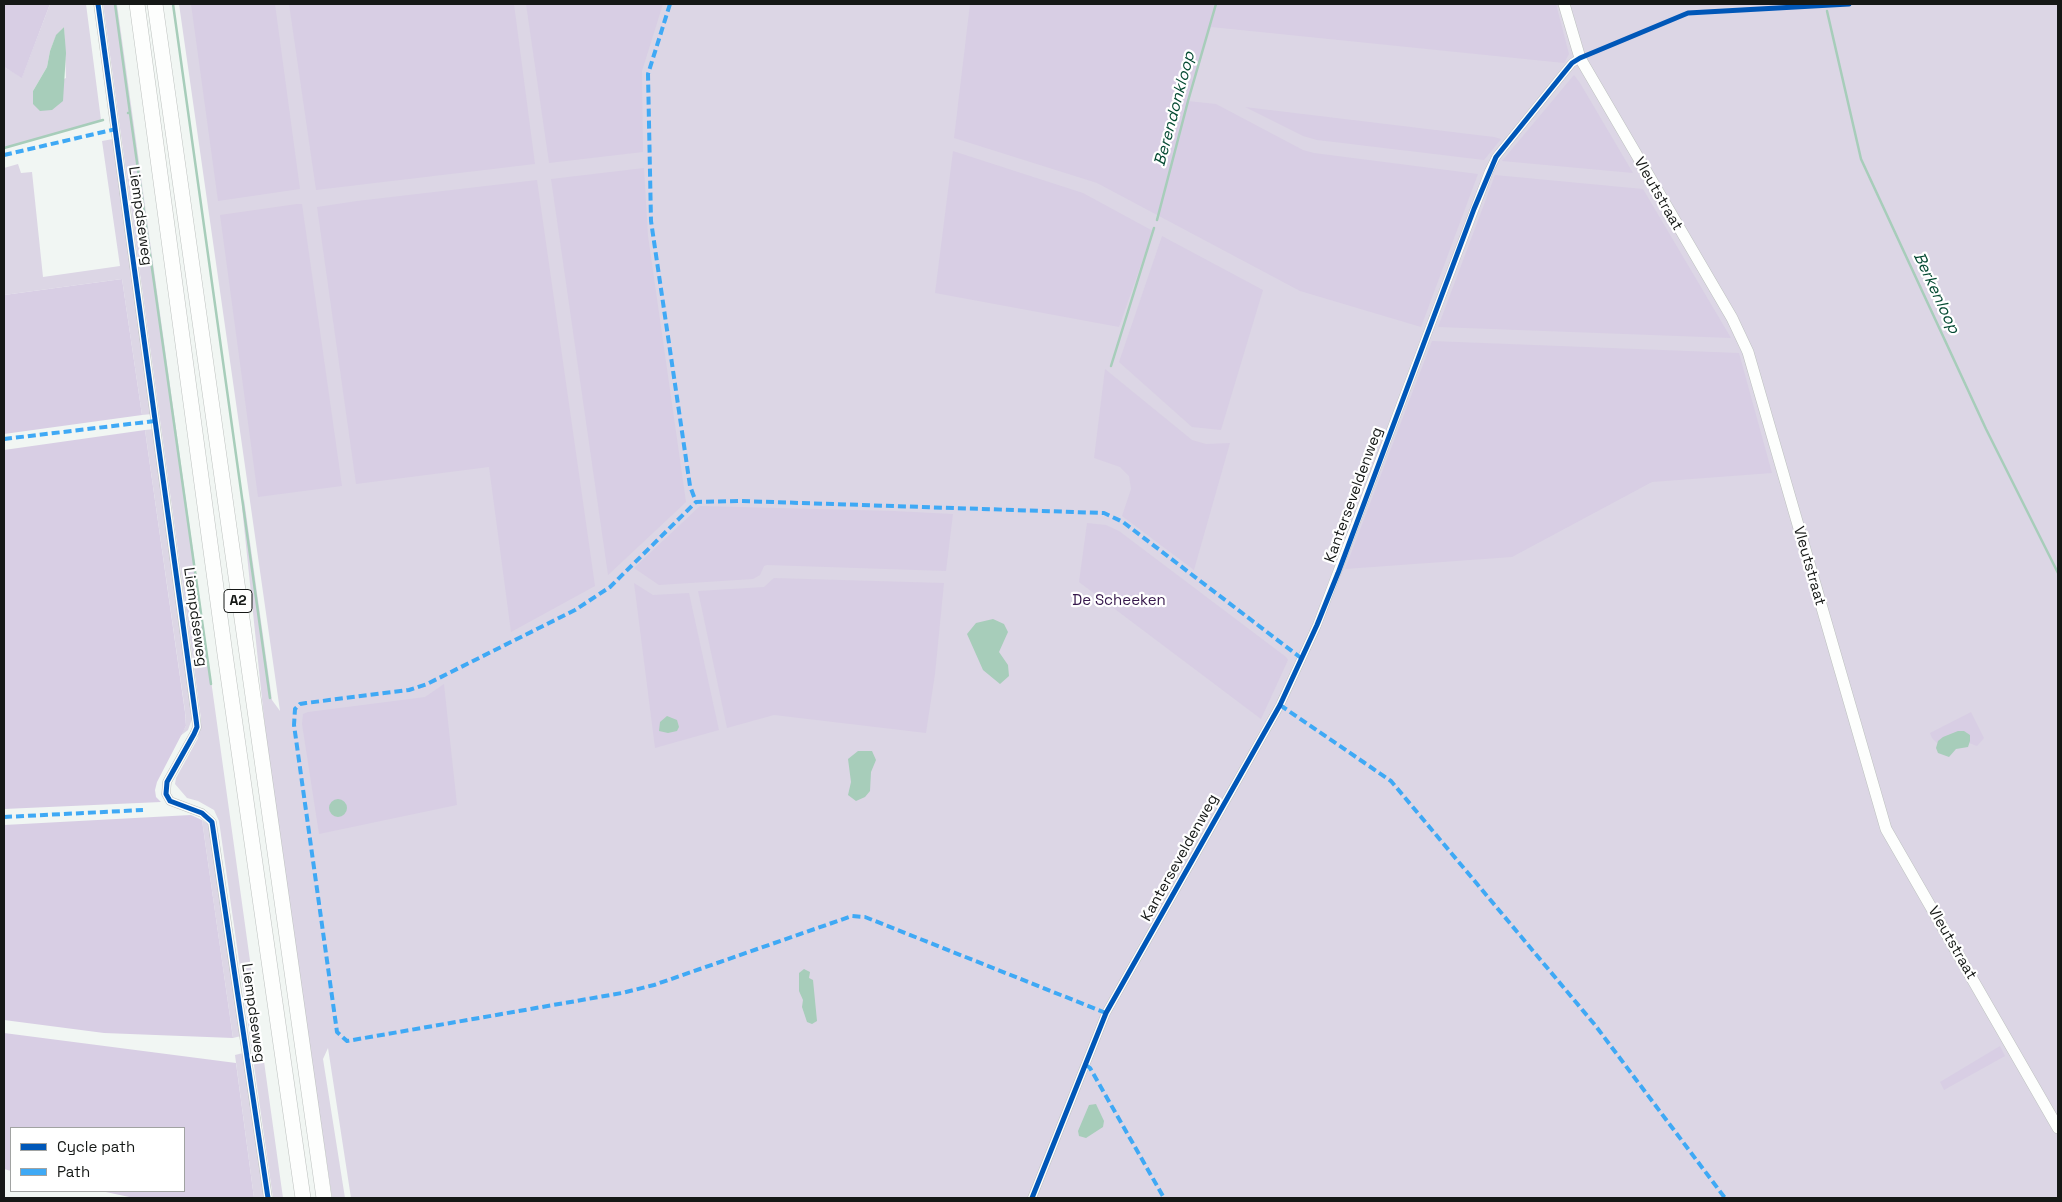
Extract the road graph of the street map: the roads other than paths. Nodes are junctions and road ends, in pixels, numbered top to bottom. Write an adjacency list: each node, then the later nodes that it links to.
1 (98, 4): 7 (street, Liempdseweg)
2 (136, 4): 8 (highway, A2)
3 (155, 4): 9 (highway, A2)
4 (1564, 4): 5 (street, Vleutstraat)
5 (1580, 58): 6 (street, Vleutstraat); 10 (street, Kanterseveldenweg)
6 (2058, 1128)
7 (268, 1198)
8 (303, 1198)
9 (324, 1198)
10 (1032, 1198)

